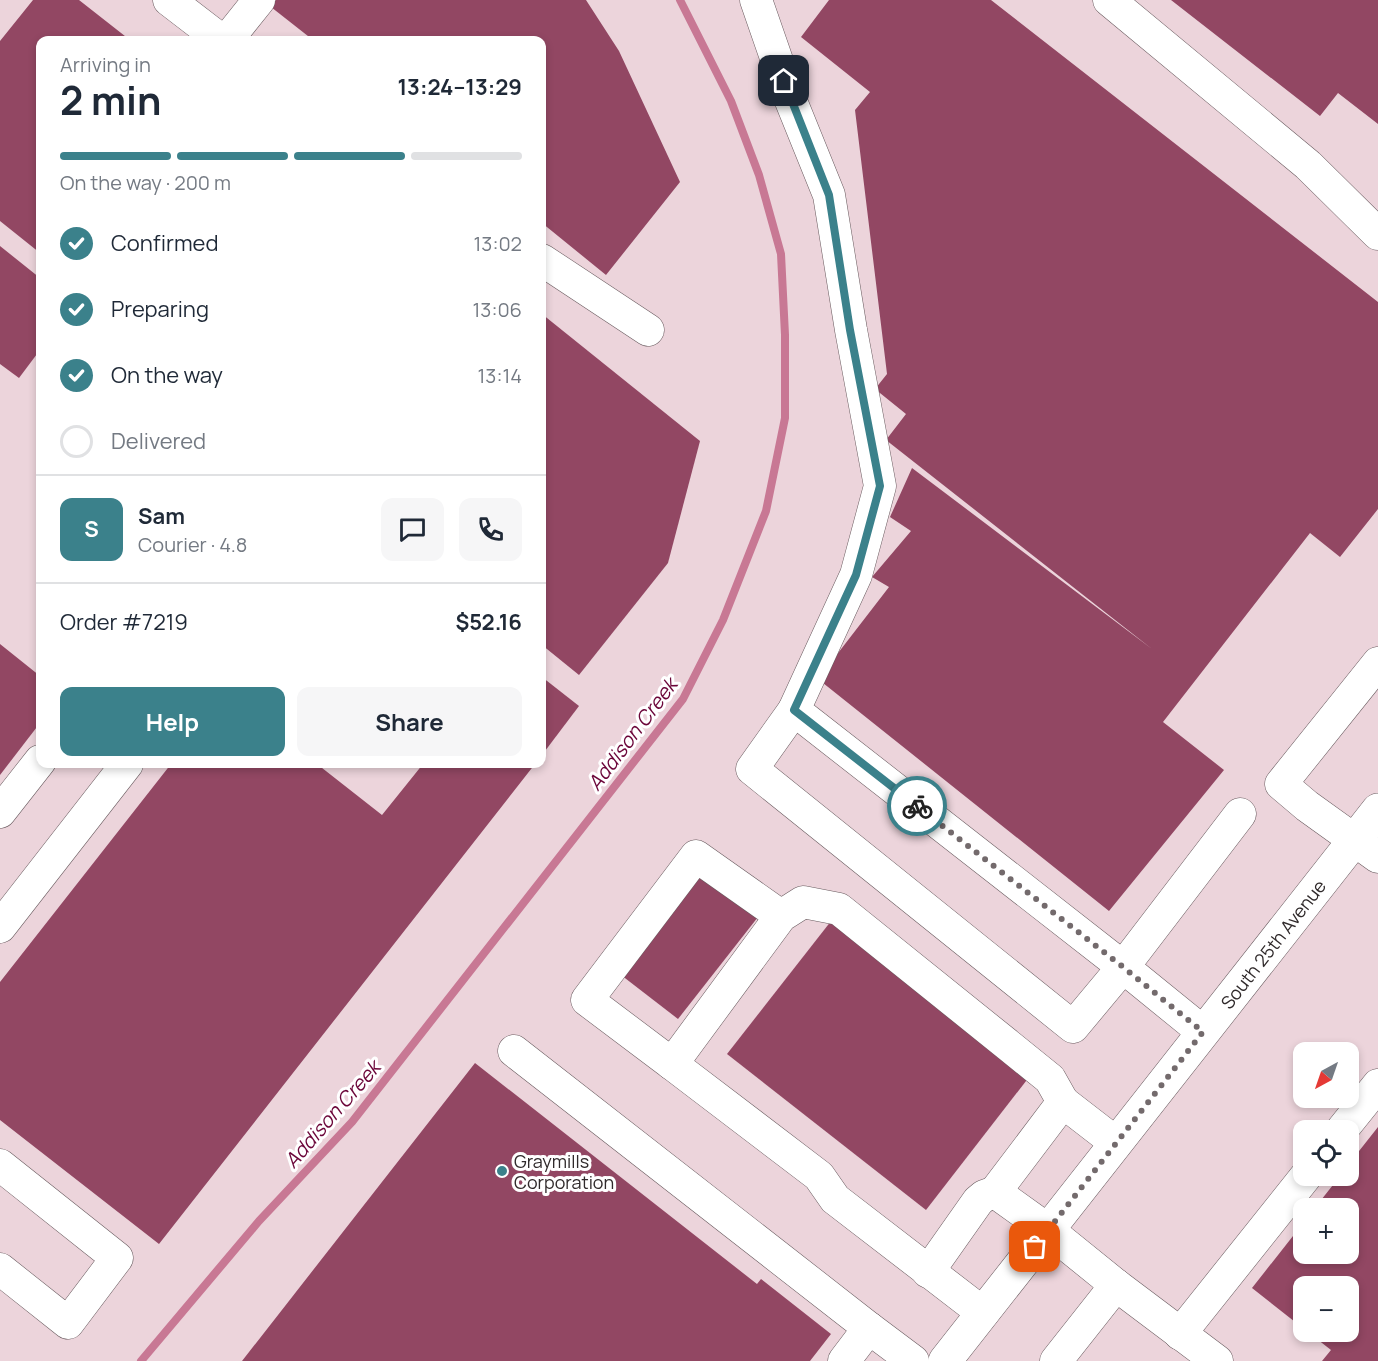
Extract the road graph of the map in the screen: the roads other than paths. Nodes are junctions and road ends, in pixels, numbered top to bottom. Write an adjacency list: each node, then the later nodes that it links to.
1 (169, 0): 5 (street)
2 (259, 0): 6 (street)
3 (756, 0): 11 (street)
4 (1109, 0): 7 (street)
5 (216, 36)
6 (230, 36)
7 (1378, 234)
8 (546, 263): 9 (street)
9 (648, 330)
10 (1378, 663): 17 (street)
11 (794, 710): 20 (street); 20 (street)
12 (36, 766): 15 (street)
13 (124, 768): 19 (street)
14 (1378, 810): 17 (main road, South 25th Avenue)
15 (0, 812)
16 (1240, 814): 20 (street)
17 (1366, 849): 21 (main road, South 25th Avenue)
18 (781, 916): 23 (street); 23 (street); 25 (street)
19 (0, 927)
20 (1123, 967): 21 (street)
21 (1203, 1032): 27 (main road, South 25th Avenue)
22 (514, 1051): 36 (street)
23 (672, 1064): 33 (street)
24 (1378, 1085): 26 (street)
25 (1063, 1102): 27 (street); 30 (street)
26 (1350, 1120)
27 (1116, 1143): 31 (main road, South 25th Avenue)
28 (0, 1165): 32 (street)
29 (1298, 1186): 37 (street)
30 (995, 1192): 31 (street); 33 (street)
31 (1048, 1230): 34 (street); 35 (main road, South 25th Avenue)
32 (0, 1269)
33 (928, 1272): 35 (street)
34 (1116, 1285): 37 (street); 41 (street)
35 (983, 1313): 40 (main road, South 25th Avenue)
36 (869, 1328): 38 (street); 39 (street)
37 (1180, 1334): 42 (street)
38 (844, 1361)
39 (913, 1361)
40 (945, 1361)
41 (1056, 1361)
42 (1217, 1361)

